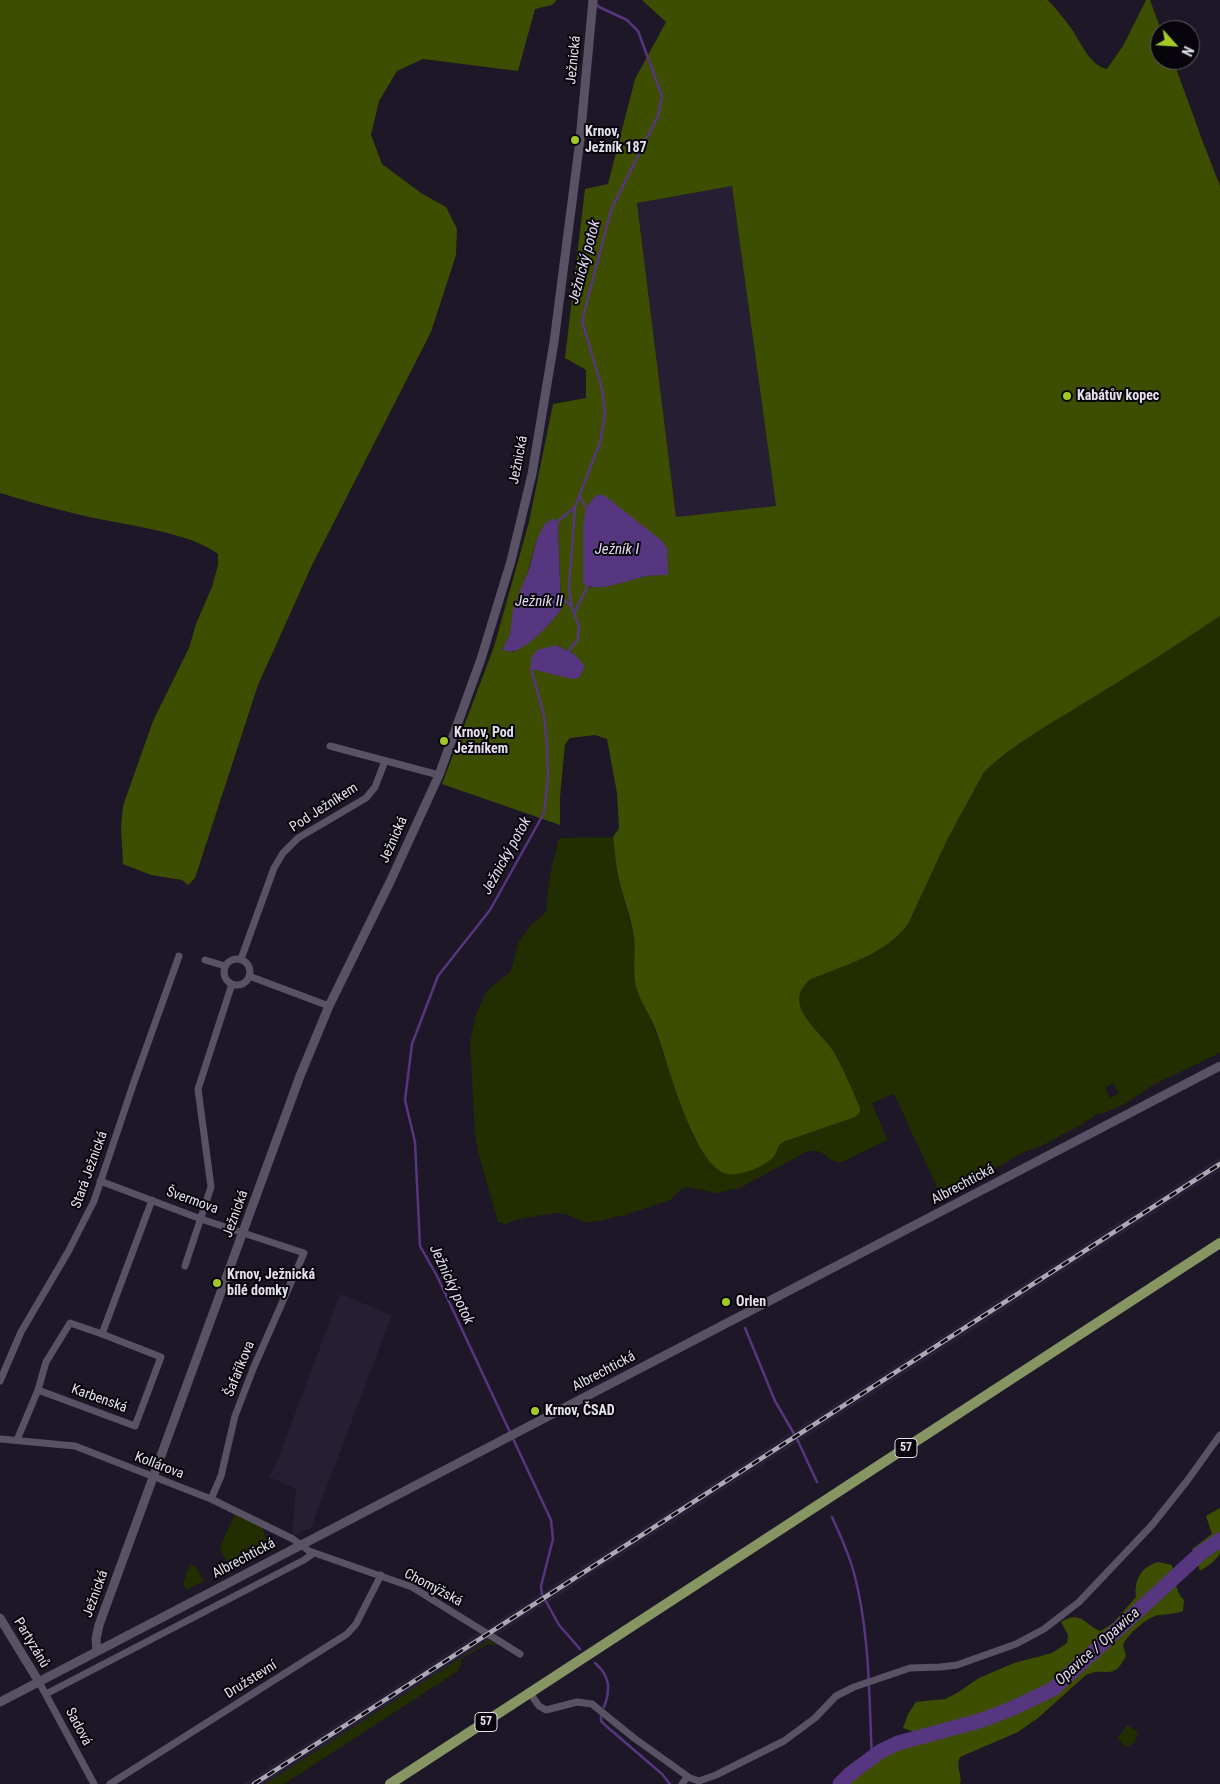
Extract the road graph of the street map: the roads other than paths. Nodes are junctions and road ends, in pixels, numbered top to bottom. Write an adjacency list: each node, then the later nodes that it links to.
1 (593, 3): 4 (street, Ježnická)
2 (330, 746): 3 (street)
3 (385, 761): 4 (street); 6 (street, Pod Ježníkem)
4 (439, 775): 11 (street, Ježnická)
5 (179, 956): 13 (street, Stará Ježnická)
6 (241, 959): 8 (street); 9 (street)
7 (205, 960): 8 (street)
8 (225, 966): 10 (street)
9 (249, 976): 10 (street); 11 (street)
10 (232, 984): 15 (street)
11 (329, 1006): 16 (street, Ježnická)
12 (1220, 1066): 28 (street, Albrechtická)
13 (100, 1181): 14 (street, Švermova); 21 (street, Stará Ježnická)
14 (152, 1200): 15 (street, Švermova); 20 (street)
15 (201, 1219): 16 (street, Švermova); 19 (street)
16 (244, 1233): 18 (street, Švermova); 26 (street, Ježnická)
17 (1220, 1243): 35 (main road, 57)
18 (304, 1253): 27 (street, Šafaříkova)
19 (185, 1266)
20 (102, 1334): 22 (street, Karbenská); 22 (street, Karbenská)
21 (0, 1381)
22 (38, 1390): 25 (street, Karbenská)
23 (1220, 1435): 38 (street)
24 (0, 1439): 25 (street, Kollárova)
25 (17, 1440): 26 (street, Kollárova)
26 (154, 1477): 27 (street, Kollárova); 32 (street, Ježnická)
27 (211, 1498): 28 (street, Kollárova)
28 (300, 1545): 29 (street, Chomýžská); 32 (street, Albrechtická)
29 (314, 1553): 30 (street, Chomýžská); 36 (street)
30 (380, 1576): 33 (street, Chomýžská); 40 (street, Družstevní)
31 (0, 1618): 34 (street, Partyzánů)
32 (97, 1651): 34 (street, Albrechtická)
33 (520, 1654)
34 (39, 1682): 36 (street, Sadová); 37 (street, Albrechtická)
35 (530, 1693): 38 (street); 41 (main road, 57)
36 (46, 1694): 39 (street, Sadová)
37 (0, 1702)
38 (688, 1777): 42 (street)
39 (94, 1784)
40 (110, 1784)
41 (390, 1784)
42 (682, 1784)

